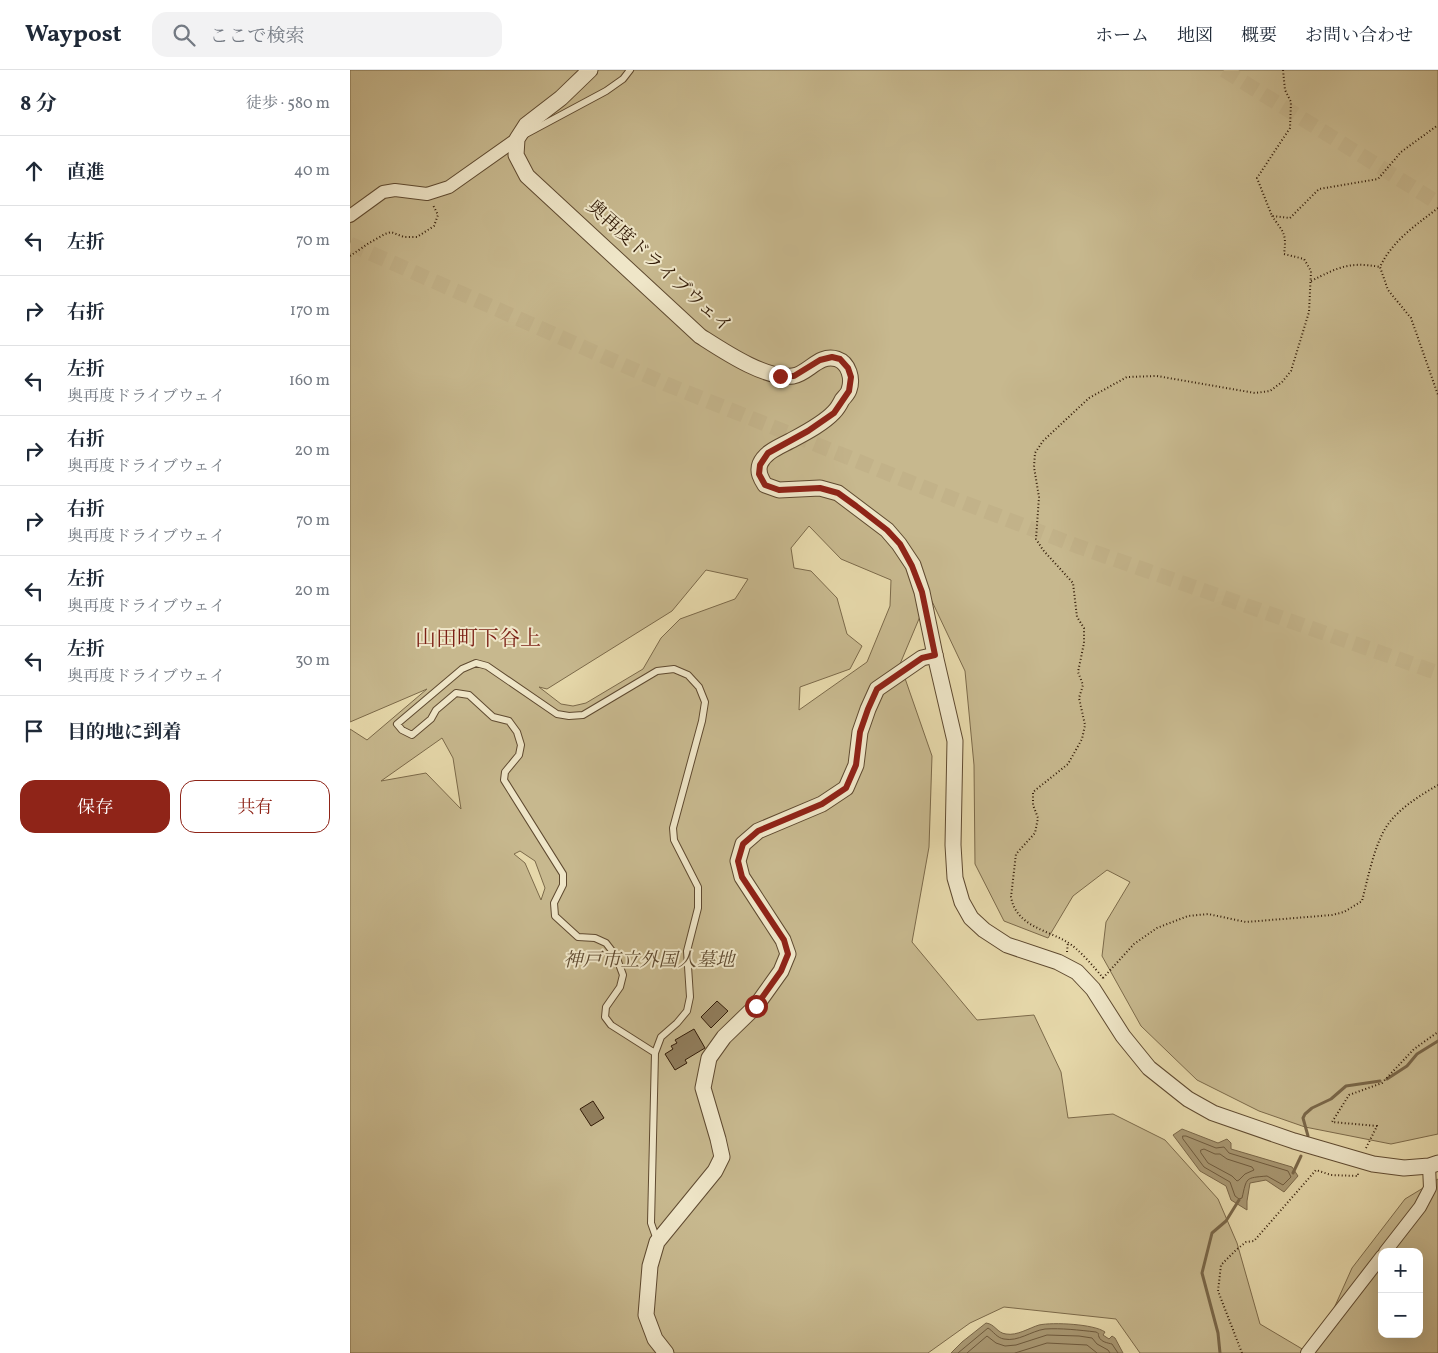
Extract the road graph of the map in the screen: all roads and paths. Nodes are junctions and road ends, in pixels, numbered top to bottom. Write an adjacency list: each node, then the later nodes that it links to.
1 (590, 70): 5 (street)
2 (630, 70): 5 (lane)
3 (1282, 70): 9 (path)
4 (1438, 125): 9 (path)
5 (517, 139): 6 (street); 14 (street, 奥再度ドライブウェイ)
6 (427, 194): 8 (street); 10 (path)
7 (1438, 208): 11 (path)
8 (350, 216)
9 (1272, 216): 12 (path)
10 (350, 256)
11 (1380, 267): 12 (path); 13 (path)
12 (1311, 281): 16 (path)
13 (1438, 395)
14 (935, 655): 16 (street, 奥再度ドライブウェイ); 22 (street)
15 (1438, 785): 16 (path)
16 (1098, 983): 20 (street, 奥再度ドライブウェイ)
17 (1438, 1032): 19 (path)
18 (655, 1053): 18 (lane); 22 (lane)
19 (1365, 1149)
20 (1434, 1164): 23 (street)
21 (1358, 1171): 26 (path)
22 (657, 1242): 25 (street)
23 (1388, 1248)
24 (1378, 1261): 27 (street)
25 (666, 1353)
26 (1242, 1353)
27 (1307, 1353)

